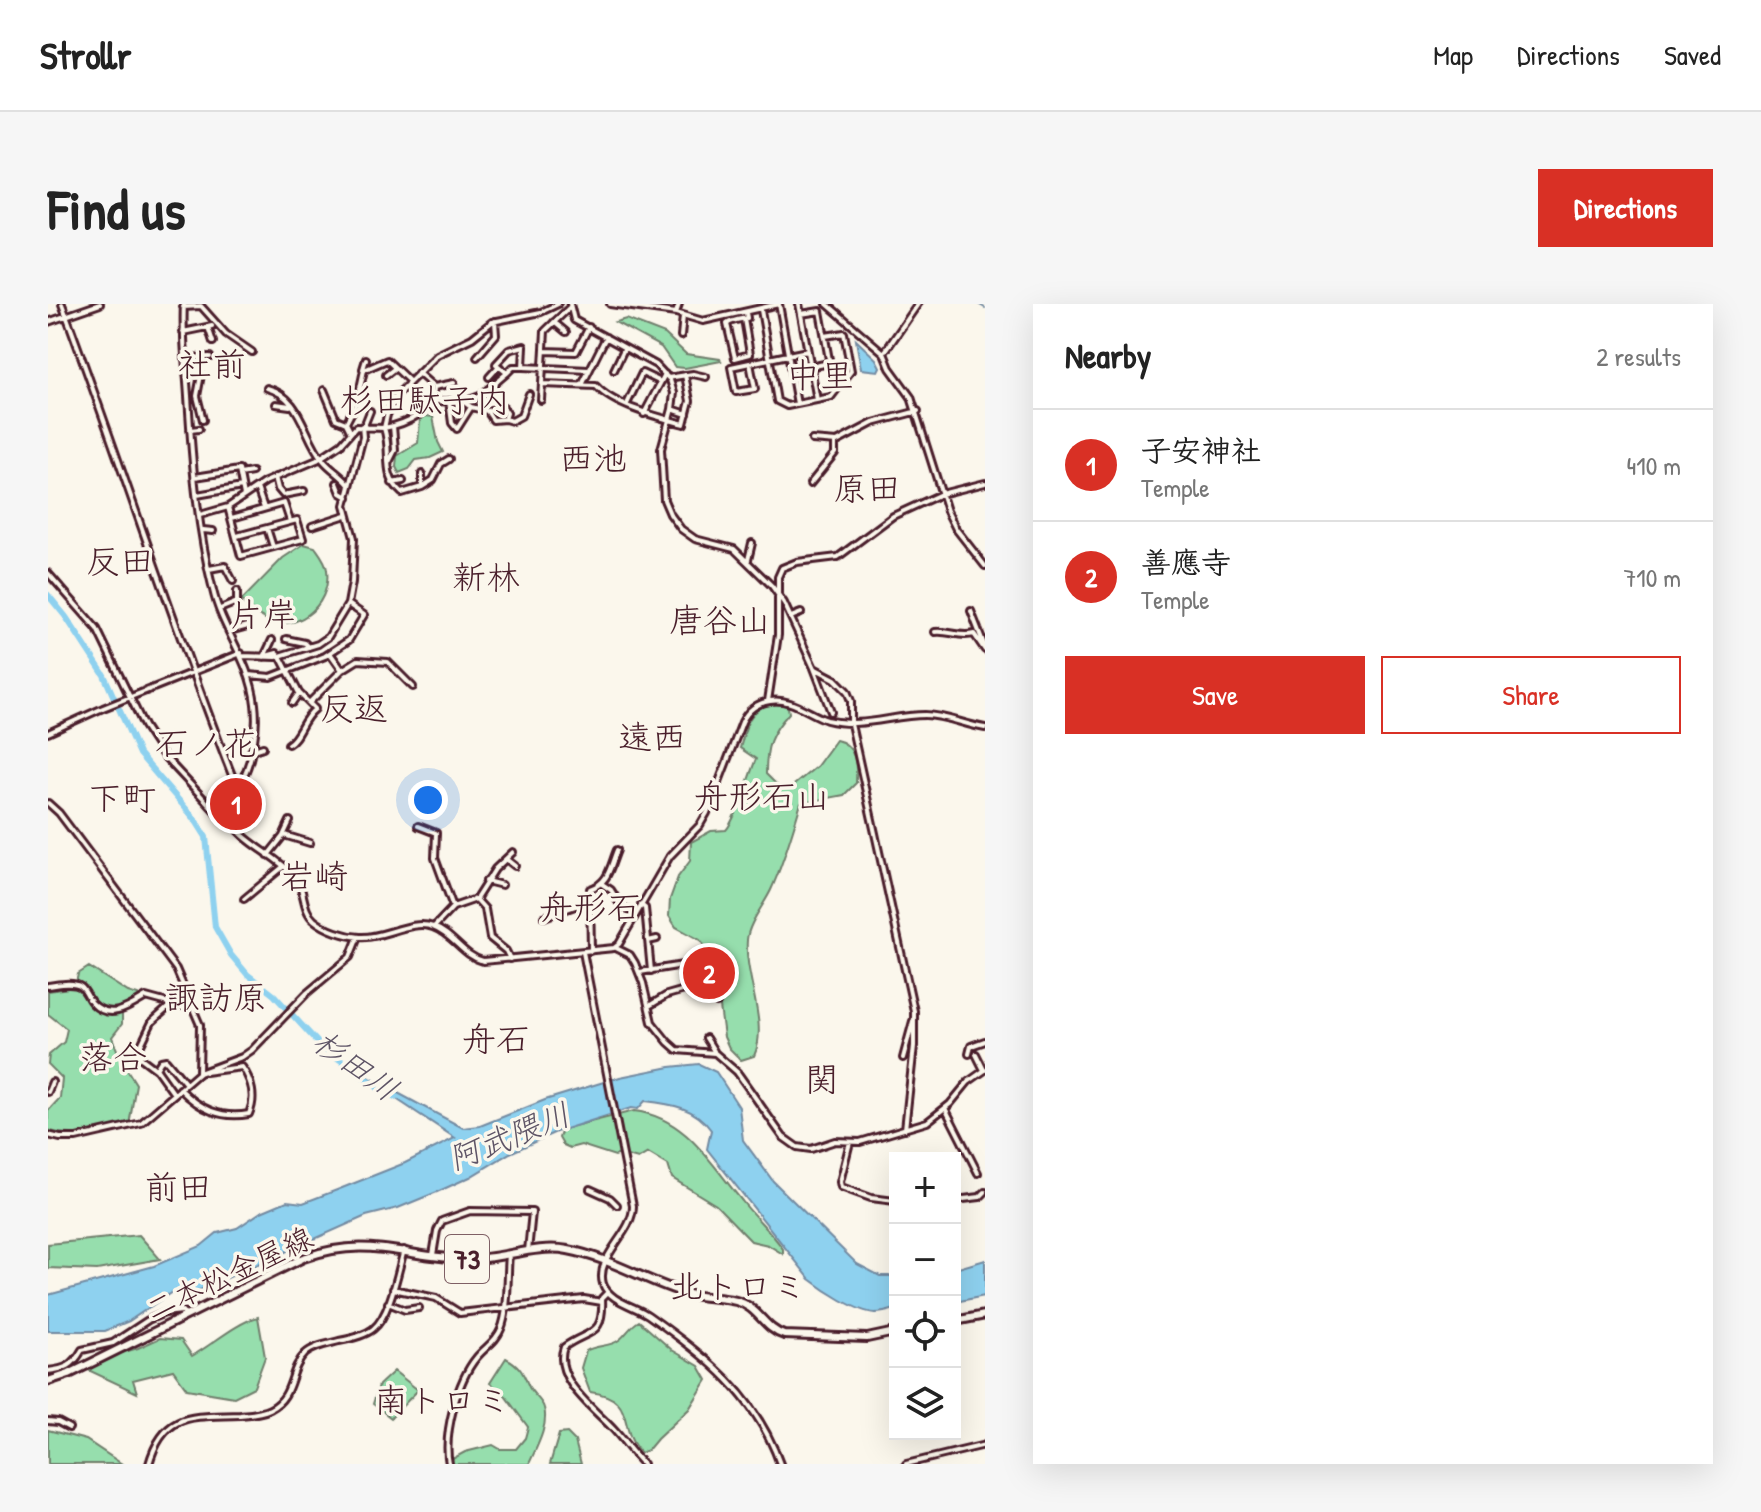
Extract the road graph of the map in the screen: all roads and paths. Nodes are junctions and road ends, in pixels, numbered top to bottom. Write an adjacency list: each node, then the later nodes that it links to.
1 (62, 304): 17 (street)
2 (100, 304): 17 (street)
3 (558, 304): 19 (street)
4 (610, 304): 14 (street)
5 (679, 304): 14 (street)
6 (779, 304): 13 (street); 34 (street)
7 (799, 304): 15 (street)
8 (827, 304): 33 (street)
9 (918, 304): 33 (street)
10 (183, 305): 11 (street); 23 (street)
11 (202, 305): 32 (street)
12 (570, 305): 21 (street); 22 (street)
13 (761, 310): 16 (street); 39 (street)
14 (676, 313): 18 (street)
15 (801, 314): 26 (street); 31 (street)
16 (744, 315): 16 (street); 18 (street)
17 (66, 316): 20 (street); 169 (street)
18 (683, 316): 25 (street)
19 (495, 321): 36 (street); 53 (street)
20 (48, 322)
21 (554, 322): 24 (street); 30 (street)
22 (589, 327): 27 (street); 30 (street)
23 (183, 332): 28 (street); 38 (street)
24 (566, 332)
25 (681, 336)
26 (825, 336): 42 (street); 68 (street)
27 (606, 337): 29 (street); 49 (street)
28 (213, 342)
29 (624, 349): 43 (street); 50 (street)
30 (544, 351): 46 (street)
31 (807, 351): 34 (street); 47 (street)
32 (252, 352)
33 (884, 353): 83 (street)
34 (788, 355): 39 (street); 77 (street)
35 (210, 357): 38 (street)
36 (477, 357)
37 (662, 357): 43 (street)
38 (185, 358): 52 (street)
39 (769, 358): 41 (street); 77 (street)
40 (366, 359): 51 (street)
41 (750, 363): 41 (street)
42 (829, 363): 47 (street); 68 (street)
43 (656, 365): 57 (street)
44 (499, 366): 45 (street); 54 (street); 58 (street)
45 (523, 367): 46 (street); 54 (street)
46 (542, 367): 49 (street); 63 (street)
47 (810, 367): 71 (street)
48 (395, 368): 51 (street); 55 (street); 60 (street)
49 (589, 370): 64 (street)
50 (614, 370)
51 (362, 371): 90 (street)
52 (186, 373): 87 (street); 96 (street)
53 (418, 373): 60 (street); 65 (street)
54 (507, 373): 74 (street)
55 (386, 375)
56 (685, 375): 57 (street); 59 (street); 85 (street)
57 (666, 376): 61 (street); 80 (street)
58 (489, 377)
59 (706, 377)
60 (409, 381): 94 (street)
61 (661, 382): 76 (street); 84 (street)
62 (454, 383): 65 (street)
63 (542, 384): 64 (street); 70 (street)
64 (582, 385): 76 (street)
65 (434, 387): 72 (street)
66 (267, 388): 78 (street)
67 (324, 390): 90 (street)
68 (835, 392): 71 (street)
69 (529, 394): 86 (street)
70 (541, 400)
71 (817, 400): 77 (street)
72 (433, 401): 73 (street); 93 (street)
73 (449, 401): 74 (street); 79 (street)
74 (464, 402): 79 (street)
75 (276, 404): 78 (street)
76 (627, 404): 84 (street)
77 (797, 404)
78 (292, 406): 105 (street)
79 (471, 407): 82 (street)
80 (672, 409): 85 (street); 89 (street)
81 (370, 411): 91 (street)
82 (487, 411): 86 (street); 86 (street)
83 (918, 411): 103 (street); 123 (street)
84 (644, 414): 89 (street)
85 (687, 414): 89 (street)
86 (505, 419)
87 (203, 420)
88 (375, 420): 92 (street)
89 (669, 420): 142 (street)
90 (346, 423): 98 (street)
91 (363, 426): 92 (street); 98 (street); 120 (street)
92 (372, 426): 94 (street)
93 (393, 426): 94 (street); 97 (street); 100 (street)
94 (384, 428): 107 (street)
95 (199, 429): 96 (street)
96 (190, 430): 111 (street)
97 (400, 430)
98 (350, 431): 104 (street)
99 (339, 433): 104 (street)
100 (395, 438): 101 (street); 107 (street)
101 (402, 440)
102 (812, 440): 103 (street)
103 (835, 442): 117 (street)
104 (341, 444): 105 (street)
105 (321, 457): 112 (street); 120 (street)
106 (449, 459): 121 (street)
107 (389, 462): 115 (street)
108 (252, 472): 109 (street)
109 (240, 474): 111 (street); 118 (street)
110 (422, 474): 121 (street)
111 (195, 477): 124 (street)
112 (275, 477): 119 (street); 122 (street)
113 (403, 481): 115 (street)
114 (337, 483): 126 (street)
115 (392, 483): 121 (street)
116 (985, 483): 123 (street)
117 (810, 484)
118 (242, 487): 124 (street); 125 (street)
119 (257, 487): 125 (street); 128 (street)
120 (351, 487): 126 (street)
121 (422, 487)
122 (304, 491)
123 (941, 494): 136 (street); 143 (street)
124 (197, 495): 129 (street)
125 (244, 496): 127 (street)
126 (348, 497): 130 (street)
127 (228, 507): 129 (street); 131 (street)
128 (264, 508): 131 (street); 132 (street)
129 (200, 515): 137 (street)
130 (346, 515): 134 (street); 149 (street)
131 (232, 518): 139 (street)
132 (291, 522): 135 (street); 141 (street)
133 (870, 522): 136 (street)
134 (312, 526)
135 (267, 528): 139 (street); 141 (street)
136 (875, 529): 148 (street)
137 (203, 530): 138 (street); 144 (street)
138 (213, 531)
139 (237, 536): 141 (street)
140 (752, 543): 142 (street)
141 (273, 547)
142 (748, 560): 148 (street)
143 (985, 566)
144 (209, 569): 146 (street); 150 (street)
145 (48, 573): 173 (street)
146 (233, 581)
147 (237, 591): 150 (street)
148 (778, 593): 153 (street); 174 (street)
149 (348, 604): 159 (street); 162 (street)
150 (220, 610): 155 (street)
151 (971, 611): 161 (street)
152 (801, 613): 153 (street)
153 (791, 617): 166 (street)
154 (248, 626): 155 (street)
155 (230, 631): 163 (street)
156 (935, 632): 161 (street)
157 (286, 639): 160 (street)
158 (272, 640): 165 (street)
159 (324, 641): 160 (street); 162 (street)
160 (309, 647): 164 (street)
161 (985, 648)
162 (331, 652): 167 (street); 168 (street)
163 (241, 654): 165 (street); 169 (street); 170 (street)
164 (278, 655): 165 (street); 168 (street)
165 (264, 657)
166 (814, 668): 177 (street); 178 (street)
167 (342, 670): 171 (street); 176 (street)
168 (285, 671): 170 (street); 172 (street)
169 (191, 673): 173 (street); 184 (street)
170 (249, 675): 183 (street)
171 (413, 687)
172 (299, 693): 175 (street); 176 (street)
173 (129, 697): 180 (street); 186 (street)
174 (768, 701): 178 (street); 203 (street)
175 (292, 703)
176 (309, 703): 181 (street)
177 (831, 712)
178 (851, 724): 179 (street); 224 (street)
179 (985, 728)
180 (48, 733)
181 (288, 744)
182 (263, 747): 183 (street)
183 (251, 751): 184 (street)
184 (237, 788): 186 (street)
185 (48, 803): 222 (street)
186 (226, 818): 189 (street); 194 (street)
187 (290, 821): 190 (street)
188 (418, 826): 205 (street)
189 (226, 829)
190 (283, 836): 191 (street); 194 (street)
191 (310, 843)
192 (617, 850): 199 (street)
193 (513, 852): 195 (street)
194 (268, 855): 196 (street)
195 (506, 859): 197 (street); 198 (street)
196 (284, 866): 201 (street); 209 (street)
197 (515, 866)
198 (486, 881): 200 (street); 202 (street)
199 (602, 884): 206 (street); 213 (street)
200 (502, 885)
201 (244, 899)
202 (476, 899): 205 (street); 215 (street)
203 (641, 905): 206 (street); 211 (street)
204 (575, 906): 207 (street)
205 (453, 907): 208 (street)
206 (636, 914): 212 (street)
207 (544, 917)
208 (434, 927): 209 (street); 215 (street)
209 (358, 937): 233 (street)
210 (657, 939): 211 (street)
211 (648, 941): 217 (street)
212 (614, 948): 213 (street); 216 (street)
213 (591, 951): 214 (street)
214 (583, 952): 215 (street); 253 (street)
215 (510, 959)
216 (640, 972): 217 (street); 223 (street)
217 (654, 972): 219 (street)
218 (48, 986): 221 (street)
219 (695, 986): 220 (street); 223 (street)
220 (717, 1003)
221 (172, 1004): 222 (street); 231 (street)
222 (192, 1005): 233 (street)
223 (649, 1006): 227 (street)
224 (915, 1018): 230 (street); 240 (street)
225 (706, 1038): 227 (street)
226 (985, 1041): 228 (street)
227 (715, 1053): 240 (street)
228 (969, 1054)
229 (976, 1054): 232 (street)
230 (903, 1058)
231 (156, 1069): 235 (street); 238 (street)
232 (984, 1070): 239 (street)
233 (201, 1072): 235 (street); 236 (street)
234 (52, 1082): 237 (street)
235 (186, 1084): 236 (street)
236 (180, 1089): 238 (street)
237 (48, 1092)
238 (174, 1094): 241 (street)
239 (945, 1108): 240 (street); 243 (street)
240 (905, 1129)
241 (48, 1135)
242 (850, 1142): 247 (street)
243 (978, 1173)
244 (590, 1189): 248 (street)
245 (985, 1192): 246 (street)
246 (961, 1199)
247 (889, 1200)
248 (617, 1205)
249 (404, 1250): 252 (main road, 二本松金屋線 / 73); 254 (street); 260 (main road, 二本松金屋線 / 73)
250 (528, 1251): 251 (main road, 二本松金屋線 / 73); 252 (street); 253 (main road, 二本松金屋線 / 73)
251 (509, 1254): 252 (main road, 二本松金屋線 / 73); 259 (street)
252 (433, 1255)
253 (607, 1261): 255 (street); 263 (main road, 二本松金屋線 / 73)
254 (393, 1289): 257 (street); 259 (street)
255 (608, 1292): 256 (street); 272 (street)
256 (602, 1302): 259 (street); 271 (street)
257 (388, 1303): 258 (street); 269 (street)
258 (419, 1308)
259 (505, 1309): 270 (street)
260 (185, 1315): 264 (street); 265 (main road, 二本松金屋線 / 73)
261 (985, 1315): 262 (main road)
262 (961, 1320)
263 (889, 1333)
264 (48, 1371)
265 (48, 1381)
266 (48, 1421): 267 (street)
267 (69, 1428)
268 (985, 1445): 273 (street)
269 (149, 1464)
270 (449, 1464)
271 (643, 1464)
272 (780, 1464)
273 (906, 1464)

